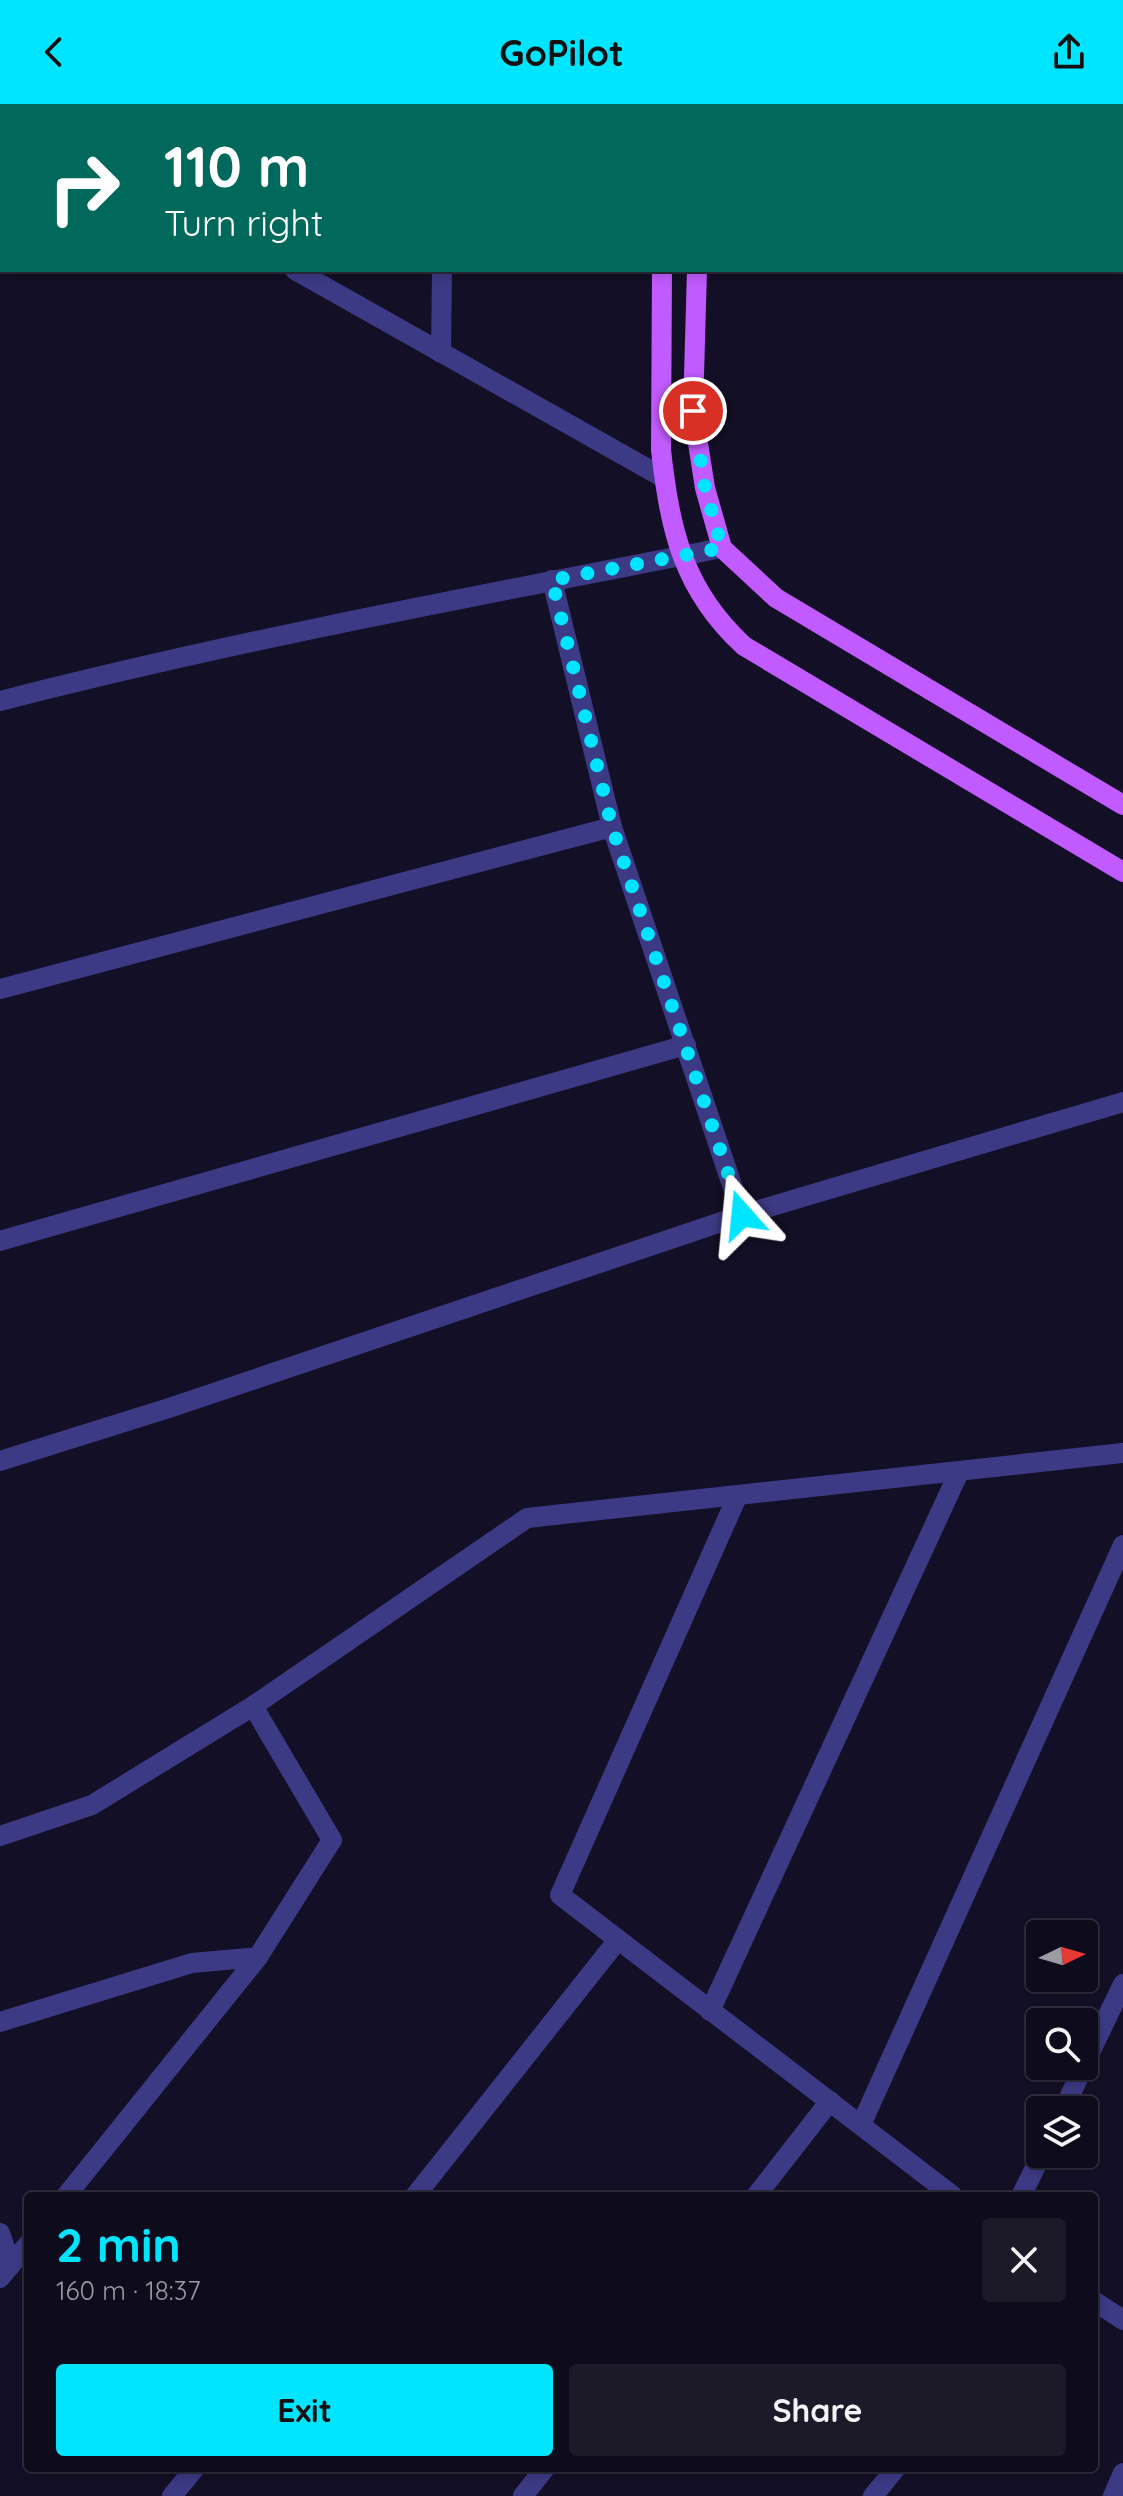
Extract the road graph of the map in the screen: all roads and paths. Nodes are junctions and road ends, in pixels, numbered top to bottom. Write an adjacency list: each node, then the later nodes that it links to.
1 (299, 272): 5 (street)
2 (442, 272): 5 (street)
3 (662, 272): 6 (main road)
4 (697, 272): 7 (main road)
5 (441, 353): 6 (street)
6 (664, 478): 8 (main road)
7 (722, 548): 8 (street); 11 (main road)
8 (682, 556): 9 (street); 13 (main road)
9 (552, 580): 10 (street); 12 (street)
10 (0, 701)
11 (1123, 805)
12 (612, 827): 14 (street); 15 (street)
13 (1123, 872)
14 (0, 989)
15 (686, 1045): 17 (street); 18 (street)
16 (1123, 1102): 17 (street)
17 (742, 1215): 20 (street)
18 (0, 1241)
19 (1123, 1453): 21 (street)
20 (0, 1461)
21 (959, 1472): 22 (street); 29 (street)
22 (737, 1497): 24 (street); 26 (street)
23 (1123, 1545): 33 (street)
24 (253, 1706): 25 (street); 27 (street)
25 (0, 1836)
26 (617, 1941): 29 (street); 36 (street)
27 (258, 1957): 30 (street); 35 (street)
28 (1123, 1984): 31 (street)
29 (710, 2011): 32 (street)
30 (0, 2022)
31 (1098, 2037)
32 (830, 2101): 33 (street); 37 (street)
33 (861, 2125): 38 (street)
34 (1035, 2168): 39 (street)
35 (69, 2192)
36 (418, 2192)
37 (759, 2192)
38 (948, 2192)
39 (1023, 2192)
40 (0, 2233): 42 (street)
41 (24, 2249): 42 (street)
42 (6, 2272)
43 (1098, 2304): 44 (street)
44 (1123, 2320)
45 (192, 2472): 49 (street)
46 (542, 2472): 50 (street)
47 (893, 2472): 51 (street)
48 (1119, 2482): 52 (street)
49 (172, 2496)
50 (523, 2496)
51 (873, 2496)
52 (1107, 2496)

